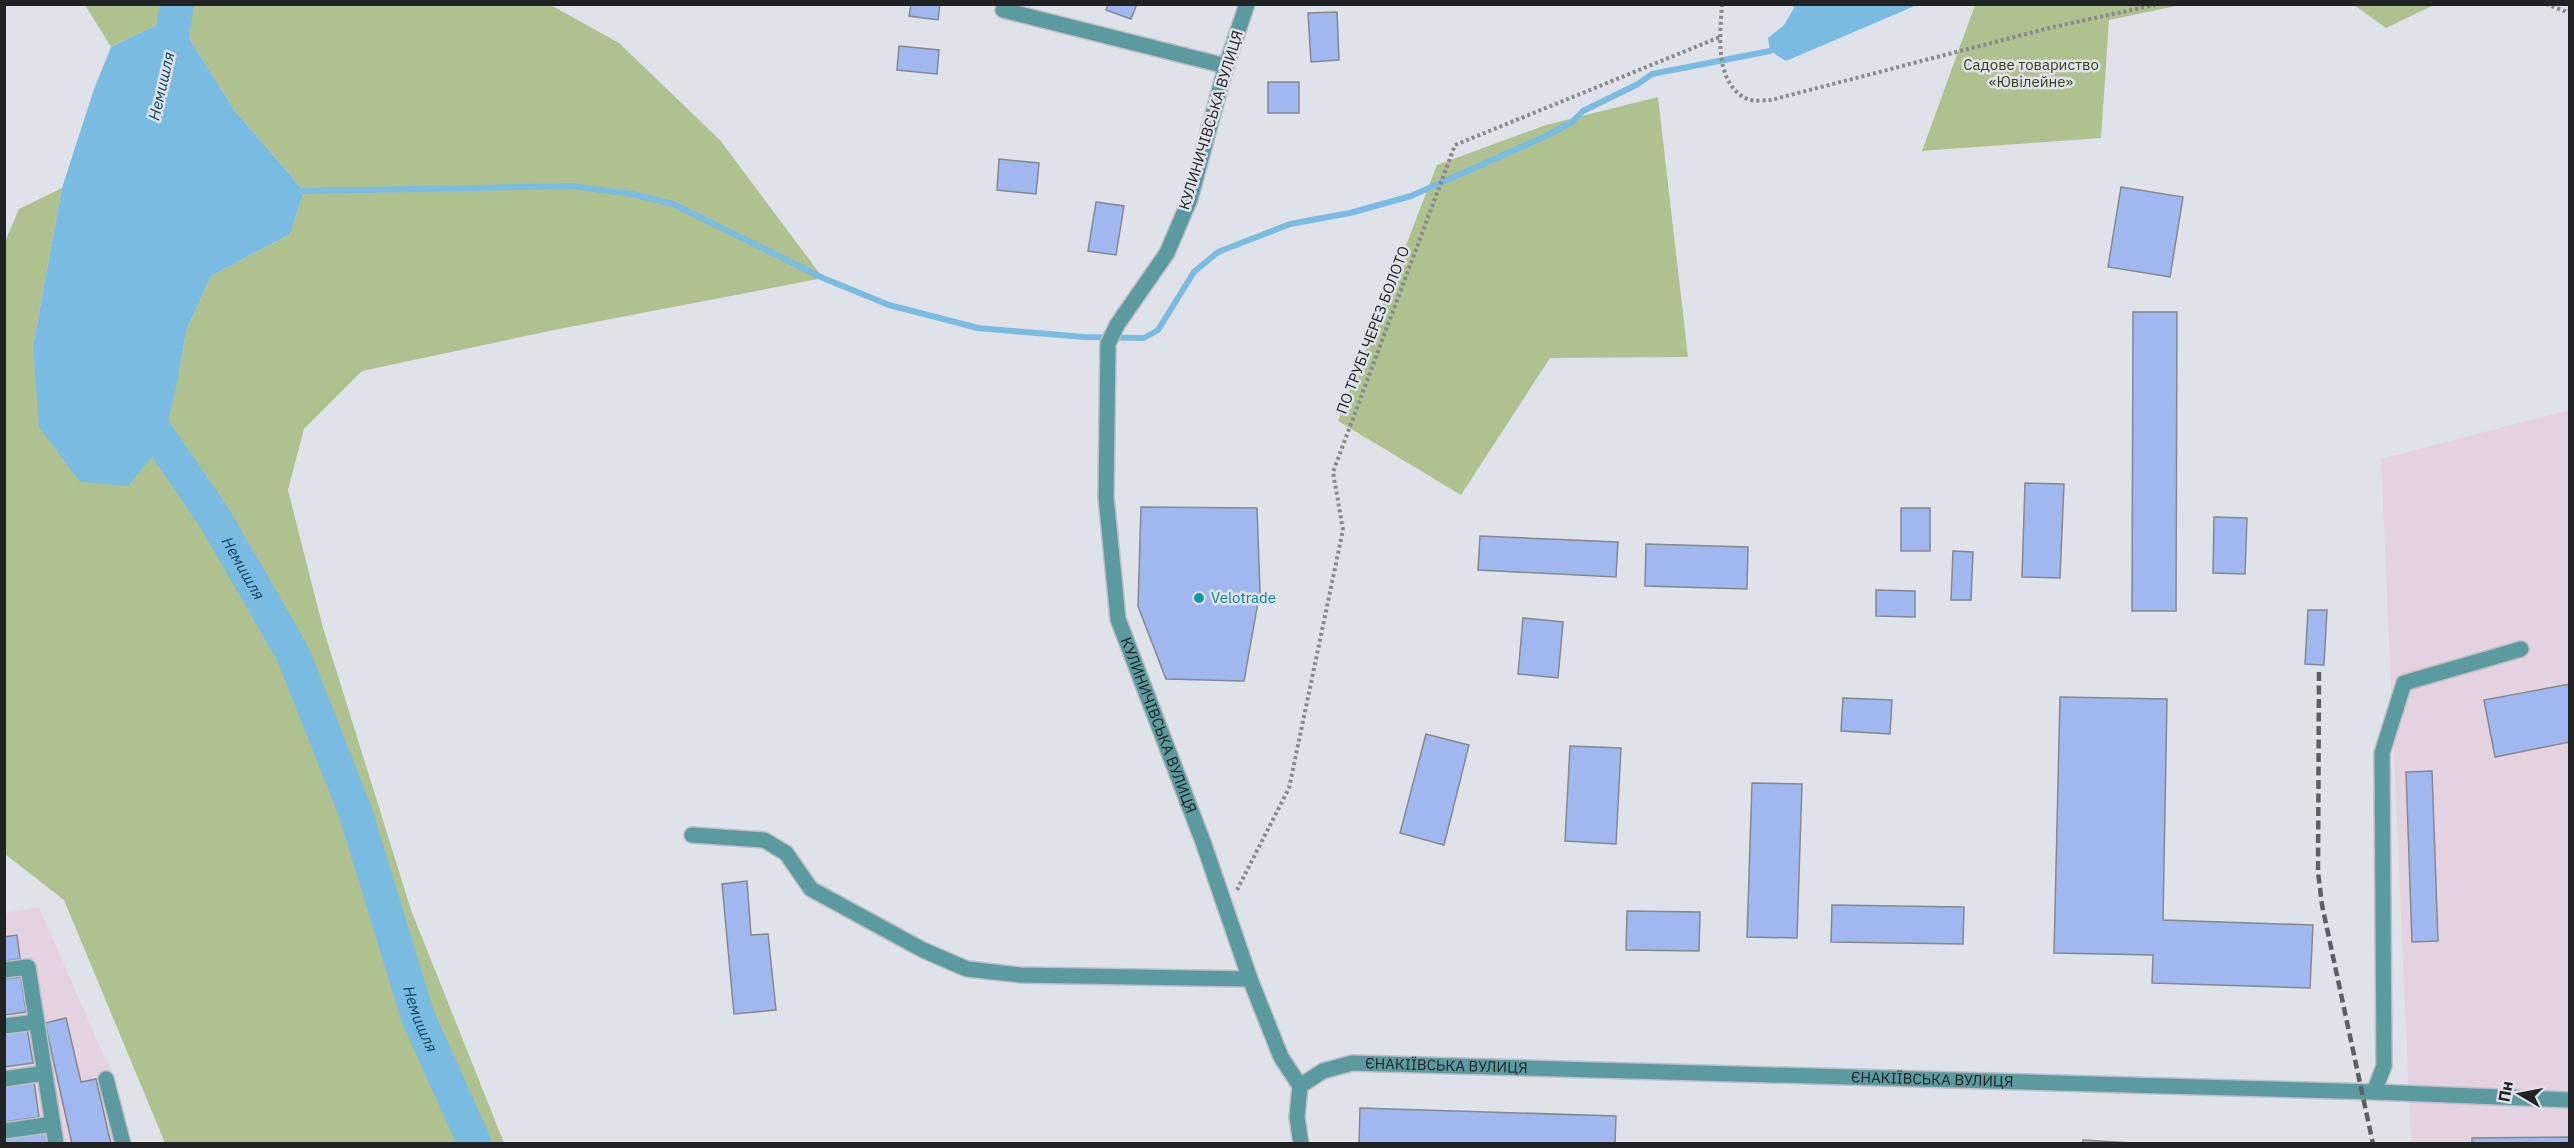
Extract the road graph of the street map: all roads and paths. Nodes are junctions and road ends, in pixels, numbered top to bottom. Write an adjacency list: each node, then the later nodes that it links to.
1 (1247, 4): 8 (street, КУЛИНИЧІВСЬКА ВУЛИЦЯ)
2 (1722, 4): 7 (path)
3 (2159, 4): 7 (path)
4 (2546, 4): 6 (path)
5 (1002, 10): 8 (street)
6 (2570, 10)
7 (1720, 37): 11 (path, ПО ТРУБІ ЧЕРЕЗ БОЛОТО)
8 (1226, 66): 11 (street, КУЛИНИЧІВСЬКА ВУЛИЦЯ)
9 (2521, 649): 20 (street)
10 (692, 836): 13 (street)
11 (1227, 910): 13 (street, КУЛИНИЧІВСЬКА ВУЛИЦЯ)
12 (4, 970): 14 (street)
13 (1250, 979): 19 (street, КУЛИНИЧІВСЬКА ВУЛИЦЯ)
14 (37, 1022): 15 (street); 16 (street)
15 (4, 1026)
16 (45, 1073): 17 (street); 22 (street)
17 (4, 1079)
18 (106, 1079): 25 (street)
19 (1300, 1086): 20 (street, ЄНАКІЇВСЬКА ВУЛИЦЯ); 26 (street)
20 (2374, 1092): 21 (street, ЄНАКІЇВСЬКА ВУЛИЦЯ)
21 (2570, 1100)
22 (53, 1124): 23 (street); 24 (street)
23 (4, 1131)
24 (56, 1143)
25 (123, 1143)
26 (1301, 1143)

